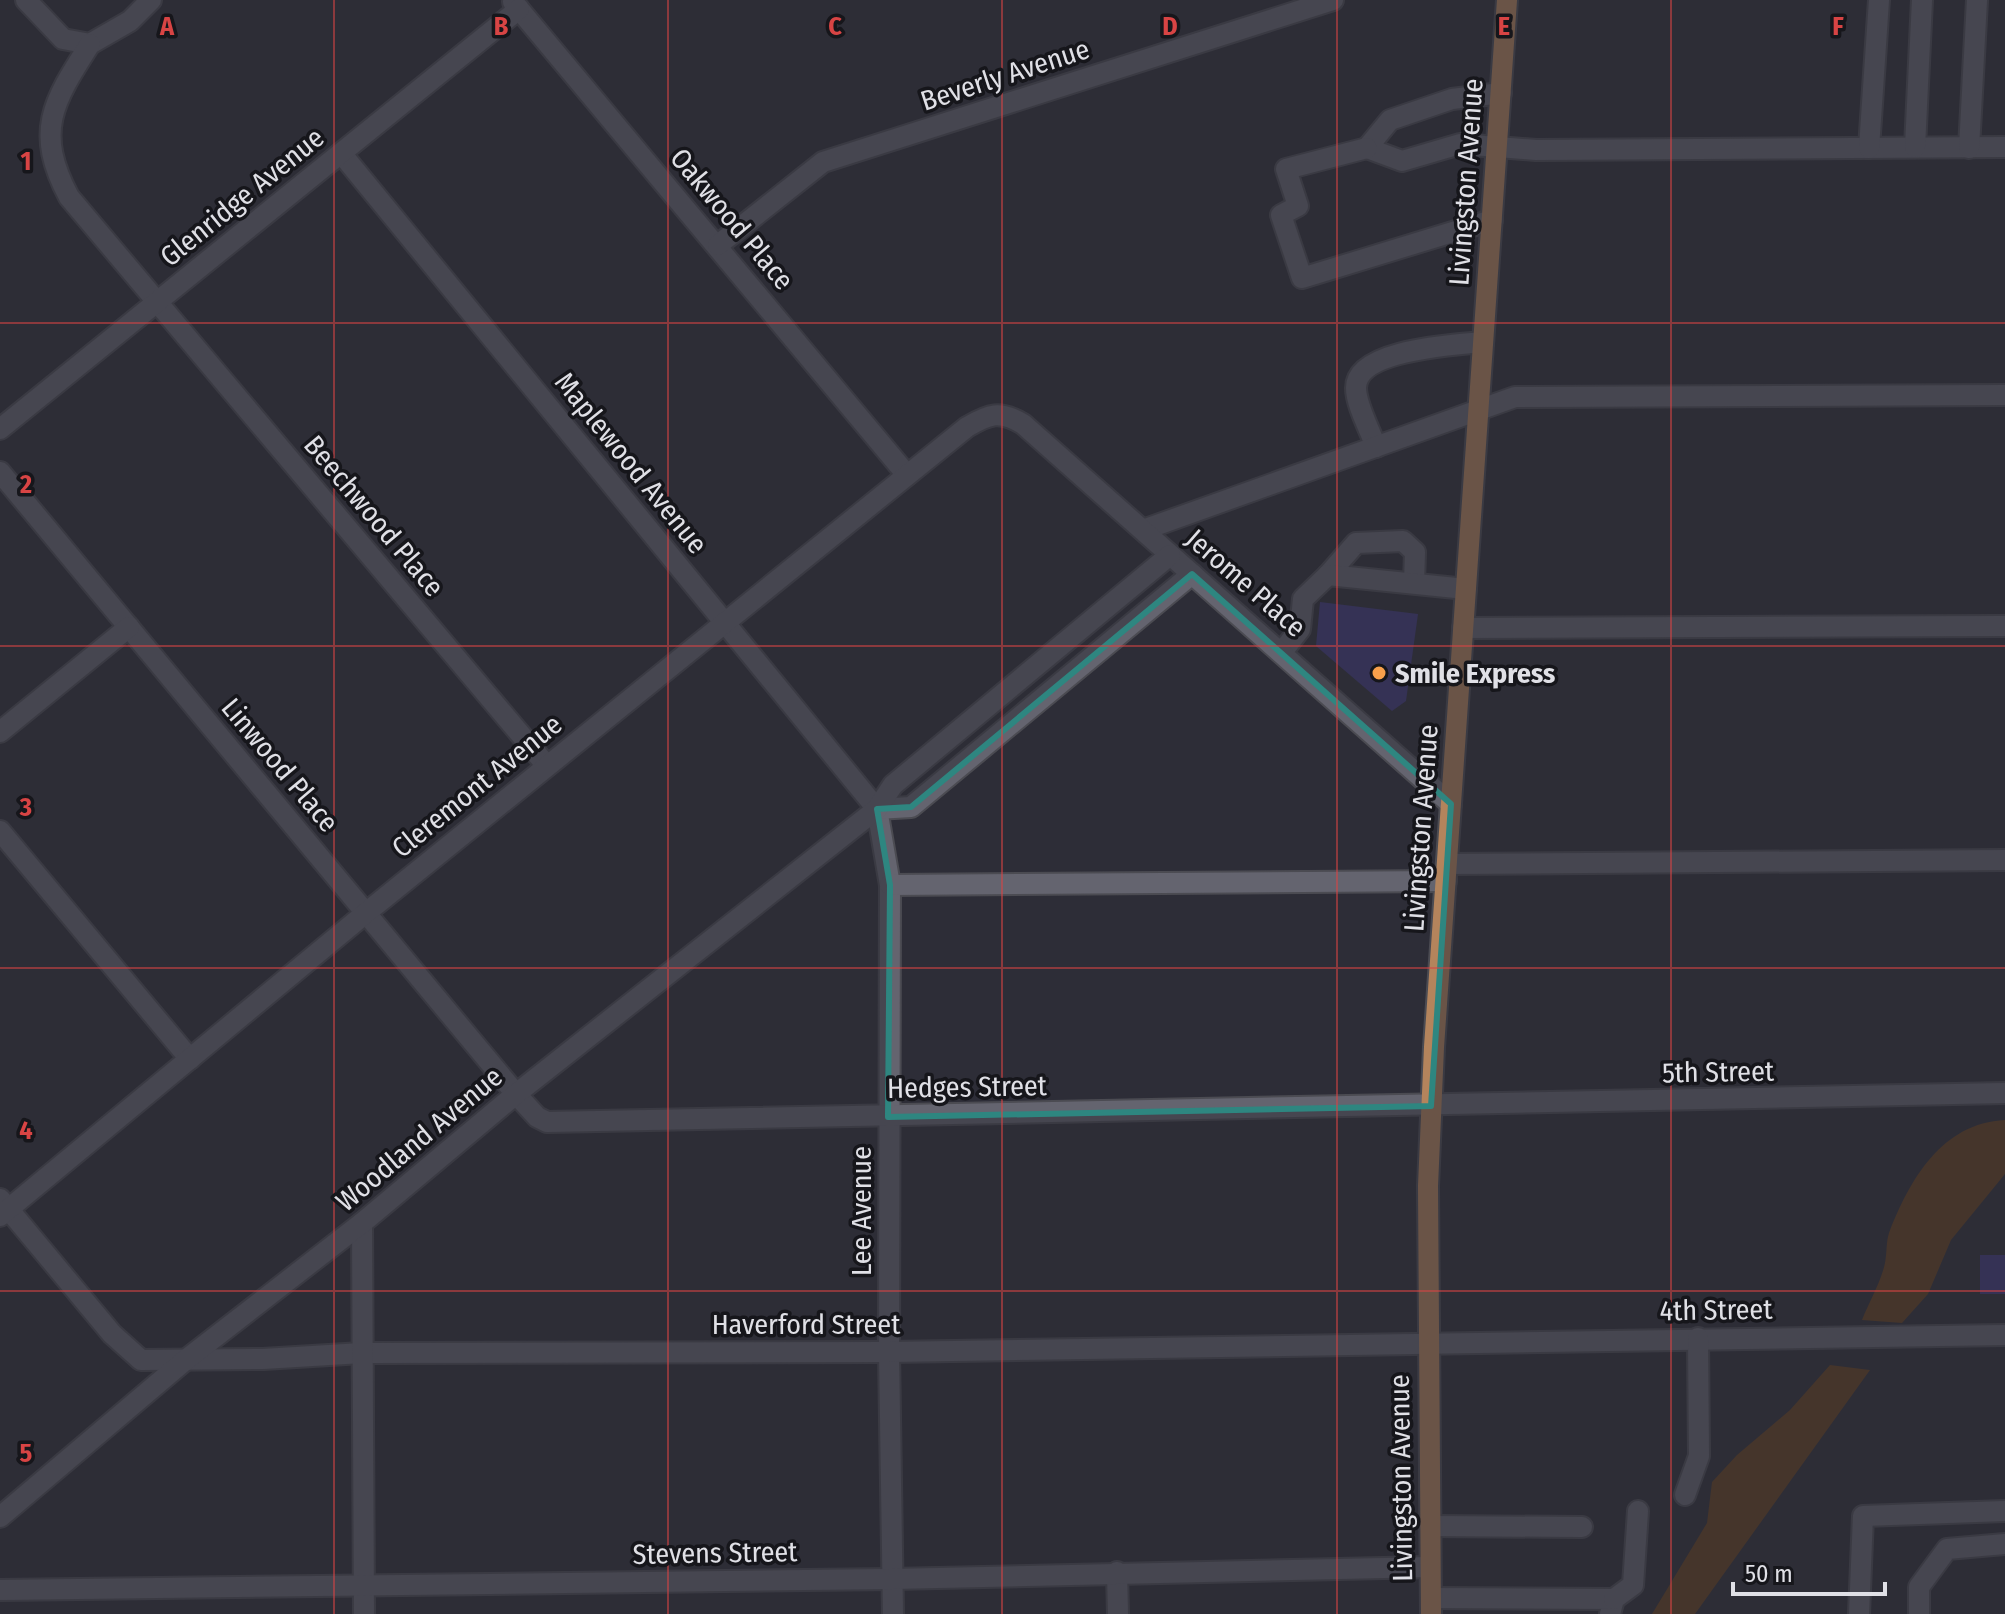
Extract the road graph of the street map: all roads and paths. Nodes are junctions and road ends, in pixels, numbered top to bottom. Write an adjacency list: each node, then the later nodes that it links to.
1 (26, 0): 9 (street)
2 (151, 0): 9 (street)
3 (1333, 0): 19 (street, Beverly Avenue)
4 (1507, 0): 10 (main road, Livingston Avenue)
5 (1879, 0): 14 (street)
6 (1922, 0): 11 (street)
7 (1977, 0): 15 (street)
8 (516, 5): 17 (street, Glenridge Avenue); 19 (street, Oakwood Place)
9 (90, 44): 20 (street, Beechwood Place)
10 (1501, 93): 13 (street); 16 (main road, Livingston Avenue)
11 (1915, 147): 14 (street); 15 (street)
12 (2005, 147): 15 (street)
13 (1367, 148): 16 (street); 18 (street)
14 (1869, 148): 16 (street)
15 (1969, 148)
16 (1497, 150): 18 (main road, Livingston Avenue)
17 (341, 153): 20 (street, Glenridge Avenue); 35 (street, Maplewood Avenue)
18 (1492, 220): 21 (main road, Livingston Avenue)
19 (718, 245): 28 (street, Oakwood Place)
20 (158, 302): 25 (street, Glenridge Avenue); 41 (street, Beechwood Place)
21 (1483, 342): 23 (main road, Livingston Avenue); 26 (street)
22 (2005, 395): 23 (street)
23 (1479, 411): 26 (street); 34 (main road, Livingston Avenue)
24 (999, 413): 28 (street, Cleremont Avenue); 29 (street, Jerome Place)
25 (0, 429)
26 (1376, 447): 29 (street)
27 (0, 472): 37 (street, Linwood Place)
28 (907, 475): 35 (street, Cleremont Avenue)
29 (1143, 530): 30 (street, Jerome Place)
30 (1170, 555): 31 (street, Jerome Place); 43 (street, Woodland Avenue)
31 (1192, 574): 39 (street, Jerome Place); 43 (street, Woodland Avenue)
32 (1328, 575): 33 (street); 33 (street); 39 (street)
33 (1414, 583): 34 (street)
34 (1466, 589): 38 (main road, Livingston Avenue)
35 (724, 621): 41 (street, Cleremont Avenue); 43 (street, Maplewood Avenue)
36 (2005, 626): 38 (street)
37 (129, 627): 40 (street); 48 (street, Linwood Place)
38 (1463, 628): 42 (main road, Livingston Avenue)
39 (1282, 652): 42 (street, Jerome Place)
40 (0, 732)
41 (547, 766): 48 (street, Cleremont Avenue)
42 (1451, 804): 46 (main road, Livingston Avenue)
43 (877, 809): 47 (street, Lee Avenue); 51 (street, Woodland Avenue)
44 (0, 831): 49 (street)
45 (2005, 860): 46 (street)
46 (1446, 872): 47 (street); 52 (main road, Livingston Avenue)
47 (890, 885): 53 (street, Lee Avenue)
48 (367, 912): 49 (street, Cleremont Avenue); 51 (street, Linwood Place)
49 (190, 1059): 54 (street, Cleremont Avenue)
50 (2005, 1093): 52 (street, 5th Street)
51 (516, 1094): 53 (street, Hedges Street); 55 (street, Woodland Avenue)
52 (1431, 1106): 53 (street, Hedges Street); 58 (main road, Livingston Avenue)
53 (888, 1117): 59 (street, Lee Avenue)
54 (3, 1208): 61 (street, Haverford Street)
55 (362, 1223): 60 (street); 61 (street, Woodland Avenue)
56 (2005, 1335): 57 (street, 4th Street)
57 (1698, 1338): 58 (street, 4th Street); 62 (street)
58 (1428, 1343): 59 (street, Haverford Street); 66 (main road, Livingston Avenue)
59 (889, 1352): 60 (street, Haverford Street); 71 (street, Lee Avenue)
60 (362, 1353): 61 (street, Haverford Street); 72 (street)
61 (183, 1362): 65 (street, Woodland Avenue)
62 (1685, 1495)
63 (1638, 1511): 75 (street)
64 (2005, 1511): 79 (street)
65 (0, 1517)
66 (1430, 1526): 67 (street); 69 (main road, Livingston Avenue)
67 (1582, 1527)
68 (2005, 1544): 80 (street)
69 (1430, 1567): 70 (street, Stevens Street); 74 (main road, Livingston Avenue)
70 (1117, 1572): 71 (street, Stevens Street); 78 (street)
71 (892, 1579): 72 (street, Stevens Street); 77 (street, Lee Avenue)
72 (364, 1585): 73 (street, Stevens Street); 76 (street)
73 (0, 1590)
74 (1431, 1606): 75 (street)
75 (1612, 1606)
76 (364, 1614)
77 (893, 1614)
78 (1118, 1614)
79 (1859, 1614)
80 (1919, 1614)

